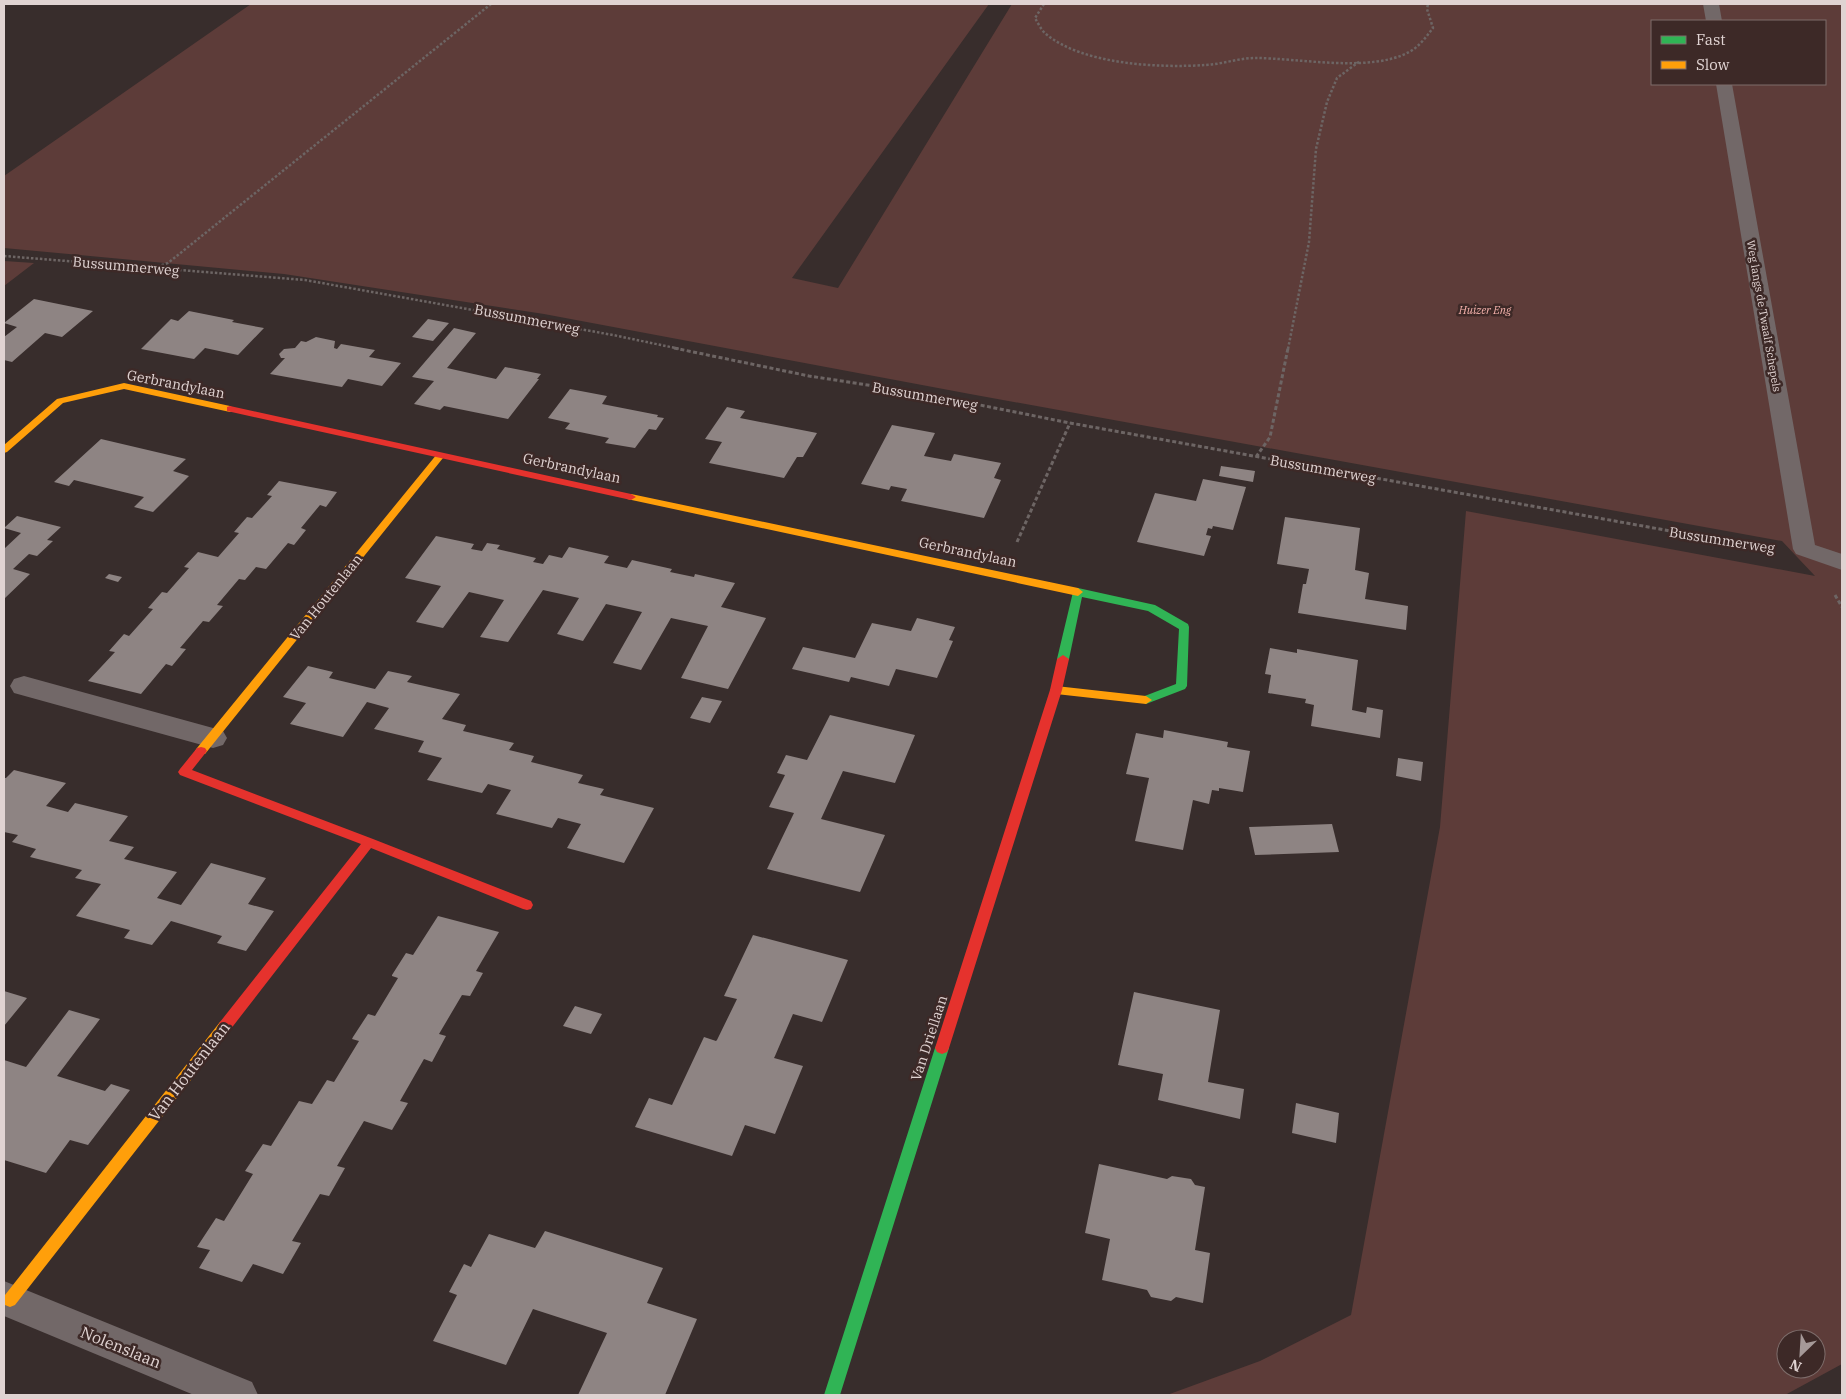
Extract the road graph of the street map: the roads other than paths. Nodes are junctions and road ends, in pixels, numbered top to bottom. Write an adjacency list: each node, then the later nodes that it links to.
1 (1711, 4): 2 (lane)
2 (1714, 20)
3 (1724, 85): 6 (lane, Weg langs de Twaalf Schepels)
4 (4, 450): 5 (street, Gerbrandylaan)
5 (440, 456): 7 (street, Gerbrandylaan); 10 (street, Van Houtenlaan)
6 (1842, 562)
7 (1078, 592): 9 (street, Van Driellaan); 9 (street)
8 (24, 686): 10 (street)
9 (1056, 690): 15 (street, Van Driellaan)
10 (213, 738): 11 (street, Van Houtenlaan)
11 (369, 842): 12 (street, Van Houtenlaan); 13 (street, Van Houtenlaan)
12 (528, 905)
13 (7, 1299): 14 (street, Nolenslaan)
14 (239, 1395)
15 (832, 1395)

